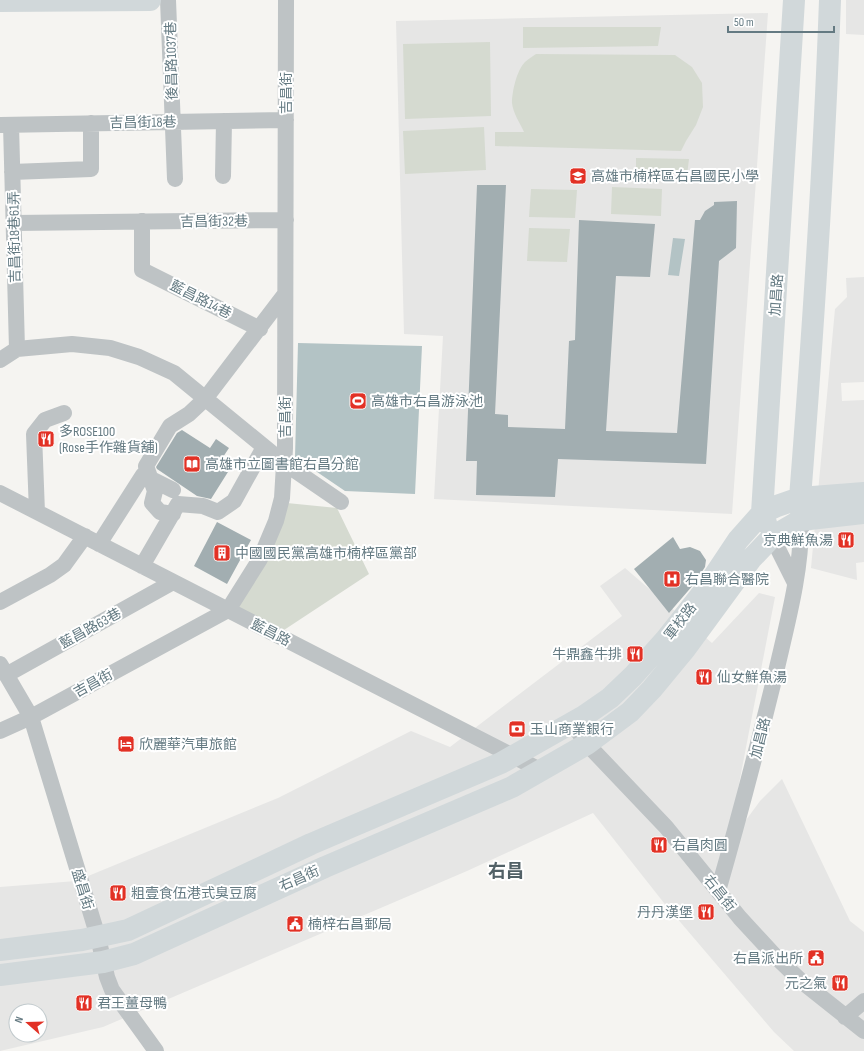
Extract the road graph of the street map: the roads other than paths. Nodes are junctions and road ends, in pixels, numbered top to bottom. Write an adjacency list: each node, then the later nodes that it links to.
1 (150, 0): 6 (street)
2 (168, 0): 8 (street, 後昌路1037巷)
3 (286, 0): 7 (street, 吉昌街)
4 (794, 0): 32 (street, 加昌路)
5 (830, 0): 29 (street, 加昌路)
6 (0, 1)
7 (286, 120): 9 (street, 吉昌街18巷); 15 (street, 吉昌街)
8 (172, 121): 9 (street, 吉昌街18巷); 10 (street, 吉昌街18巷); 14 (street, 後昌路1037巷)
9 (224, 121): 13 (street)
10 (91, 123): 11 (street, 吉昌街18巷); 12 (street)
11 (6, 125): 12 (street, 吉昌街18巷61弄)
12 (12, 172): 17 (street, 吉昌街18巷61弄)
13 (223, 176)
14 (176, 179)
15 (286, 220): 16 (street, 吉昌街32巷); 18 (street, 吉昌街)
16 (142, 221): 17 (street, 吉昌街32巷); 19 (street, 藍昌路14巷)
17 (14, 223): 20 (street, 吉昌街18巷61弄)
18 (285, 294): 19 (street); 25 (street, 吉昌街)
19 (260, 329): 22 (street)
20 (17, 349): 21 (street); 22 (street)
21 (0, 360)
22 (205, 399): 24 (street); 34 (street)
23 (64, 413): 31 (street)
24 (264, 447): 25 (street); 34 (street)
25 (284, 463): 30 (street); 43 (street, 吉昌街)
26 (173, 490): 38 (street)
27 (0, 493): 31 (street, 藍昌路)
28 (864, 493): 29 (street, 軍校路)
29 (800, 498): 32 (street, 軍校路); 35 (street, 加昌路)
30 (341, 502)
31 (37, 512): 36 (street, 藍昌路)
32 (762, 513): 37 (street, 加昌路); 46 (street, 軍校路)
33 (864, 513): 35 (street, 軍校路)
34 (173, 514): 39 (street)
35 (801, 520): 37 (street, 軍校路); 41 (street, 加昌路)
36 (85, 536): 38 (street, 藍昌路); 42 (street)
37 (772, 537): 41 (street, 加昌路); 48 (street, 軍校路)
38 (99, 544): 39 (street, 藍昌路)
39 (142, 566): 40 (street, 藍昌路)
40 (173, 582): 43 (street, 藍昌路); 44 (street, 藍昌路63巷)
41 (795, 583): 51 (street, 加昌路)
42 (0, 602)
43 (228, 610): 45 (street, 吉昌街); 49 (street, 藍昌路)
44 (3, 669): 45 (street, 盛昌街)
45 (31, 717): 47 (street, 吉昌街); 52 (street, 盛昌街)
46 (572, 723): 48 (street, 右昌街); 49 (street, 軍校路)
47 (0, 731)
48 (587, 744): 50 (street, 右昌街); 51 (street, 右昌街)
49 (513, 756): 50 (street, 藍昌路); 52 (street, 右昌街)
50 (542, 771): 54 (street, 右昌街)
51 (718, 891): 57 (street, 右昌街)
52 (98, 938): 53 (street, 右昌街); 54 (street, 盛昌街)
53 (0, 950)
54 (103, 962): 55 (street, 右昌街); 59 (street, 盛昌街)
55 (0, 975)
56 (864, 1001): 57 (street)
57 (845, 1017): 58 (street, 右昌街)
58 (864, 1031)
59 (156, 1051)

